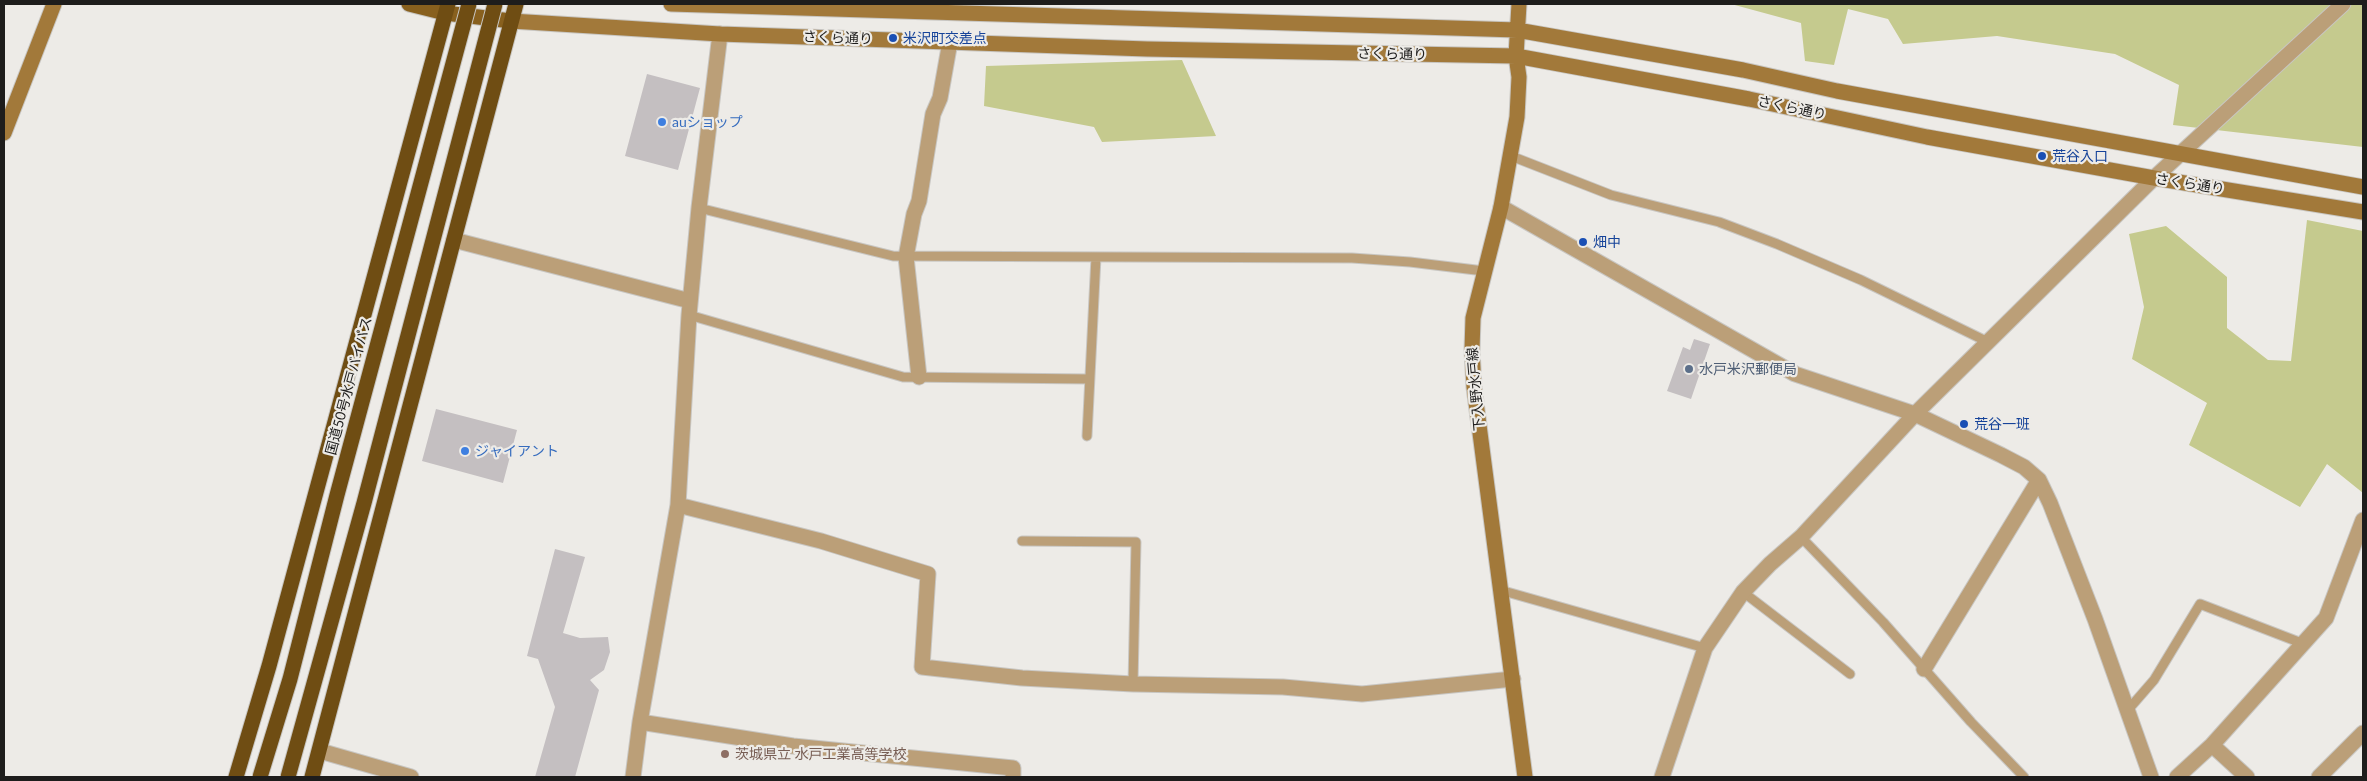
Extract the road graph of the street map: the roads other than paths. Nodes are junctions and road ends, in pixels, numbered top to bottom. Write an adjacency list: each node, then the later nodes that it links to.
1 (54, 4): 15 (street)
2 (409, 4): 9 (main road, さくら通り)
3 (469, 4): 52 (highway, 国道50号水戸バイパス, bridge)
4 (495, 4): 53 (highway, bridge)
5 (516, 4): 10 (highway)
6 (671, 4): 11 (street, さくら通り)
7 (1520, 4): 11 (street, 下入野水戸線)
8 (2343, 4): 16 (street)
9 (447, 8): 10 (main road, さくら通り); 51 (highway)
10 (511, 21): 12 (street, さくら通り); 23 (highway)
11 (1517, 30): 14 (street, 下入野水戸線); 16 (street, さくら通り)
12 (720, 34): 13 (street, さくら通り); 21 (street)
13 (950, 42): 14 (street, さくら通り); 24 (street)
14 (1516, 56): 17 (street, 下入野水戸線); 18 (street, さくら通り)
15 (4, 133)
16 (2182, 154): 18 (street); 19 (street, さくら通り)
17 (1511, 156): 20 (street, 下入野水戸線); 28 (lane)
18 (2154, 178): 22 (street, さくら通り); 28 (street)
19 (2363, 188)
20 (1501, 207): 26 (street, 下入野水戸線); 31 (street)
21 (699, 208): 24 (lane); 27 (street)
22 (2363, 212)
23 (454, 240): 27 (street); 50 (highway)
24 (906, 256): 25 (lane); 29 (street)
25 (1096, 257): 26 (lane); 30 (lane)
26 (1484, 271): 38 (street, 下入野水戸線)
27 (690, 308): 29 (lane); 34 (street)
28 (1988, 342): 31 (street)
29 (919, 377): 30 (lane)
30 (1089, 379): 32 (lane)
31 (1915, 414): 33 (street); 36 (street)
32 (1087, 436)
33 (2039, 480): 42 (street); 46 (street)
34 (678, 505): 45 (street); 47 (street)
35 (2363, 520): 40 (street)
36 (1801, 537): 39 (street); 42 (lane)
37 (1022, 541): 45 (lane)
38 (1500, 590): 41 (lane); 44 (street, 下入野水戸線)
39 (1743, 592): 41 (street); 43 (lane)
40 (2304, 644): 46 (lane); 49 (street)
41 (1704, 648): 59 (street)
42 (1924, 669): 60 (lane)
43 (1850, 674)
44 (1513, 679): 45 (street); 58 (street, 下入野水戸線)
45 (1133, 684)
46 (2127, 711): 61 (street)
47 (640, 722): 56 (street); 57 (street)
48 (2363, 733): 64 (street)
49 (2212, 745): 62 (street); 63 (street)
50 (320, 751): 54 (highway); 55 (street)
51 (236, 777)
52 (260, 777)
53 (288, 777)
54 (312, 777)
55 (411, 777)
56 (634, 777)
57 (1014, 777)
58 (1526, 777)
59 (1662, 777)
60 (2024, 777)
61 (2151, 777)
62 (2177, 777)
63 (2247, 777)
64 (2319, 777)

